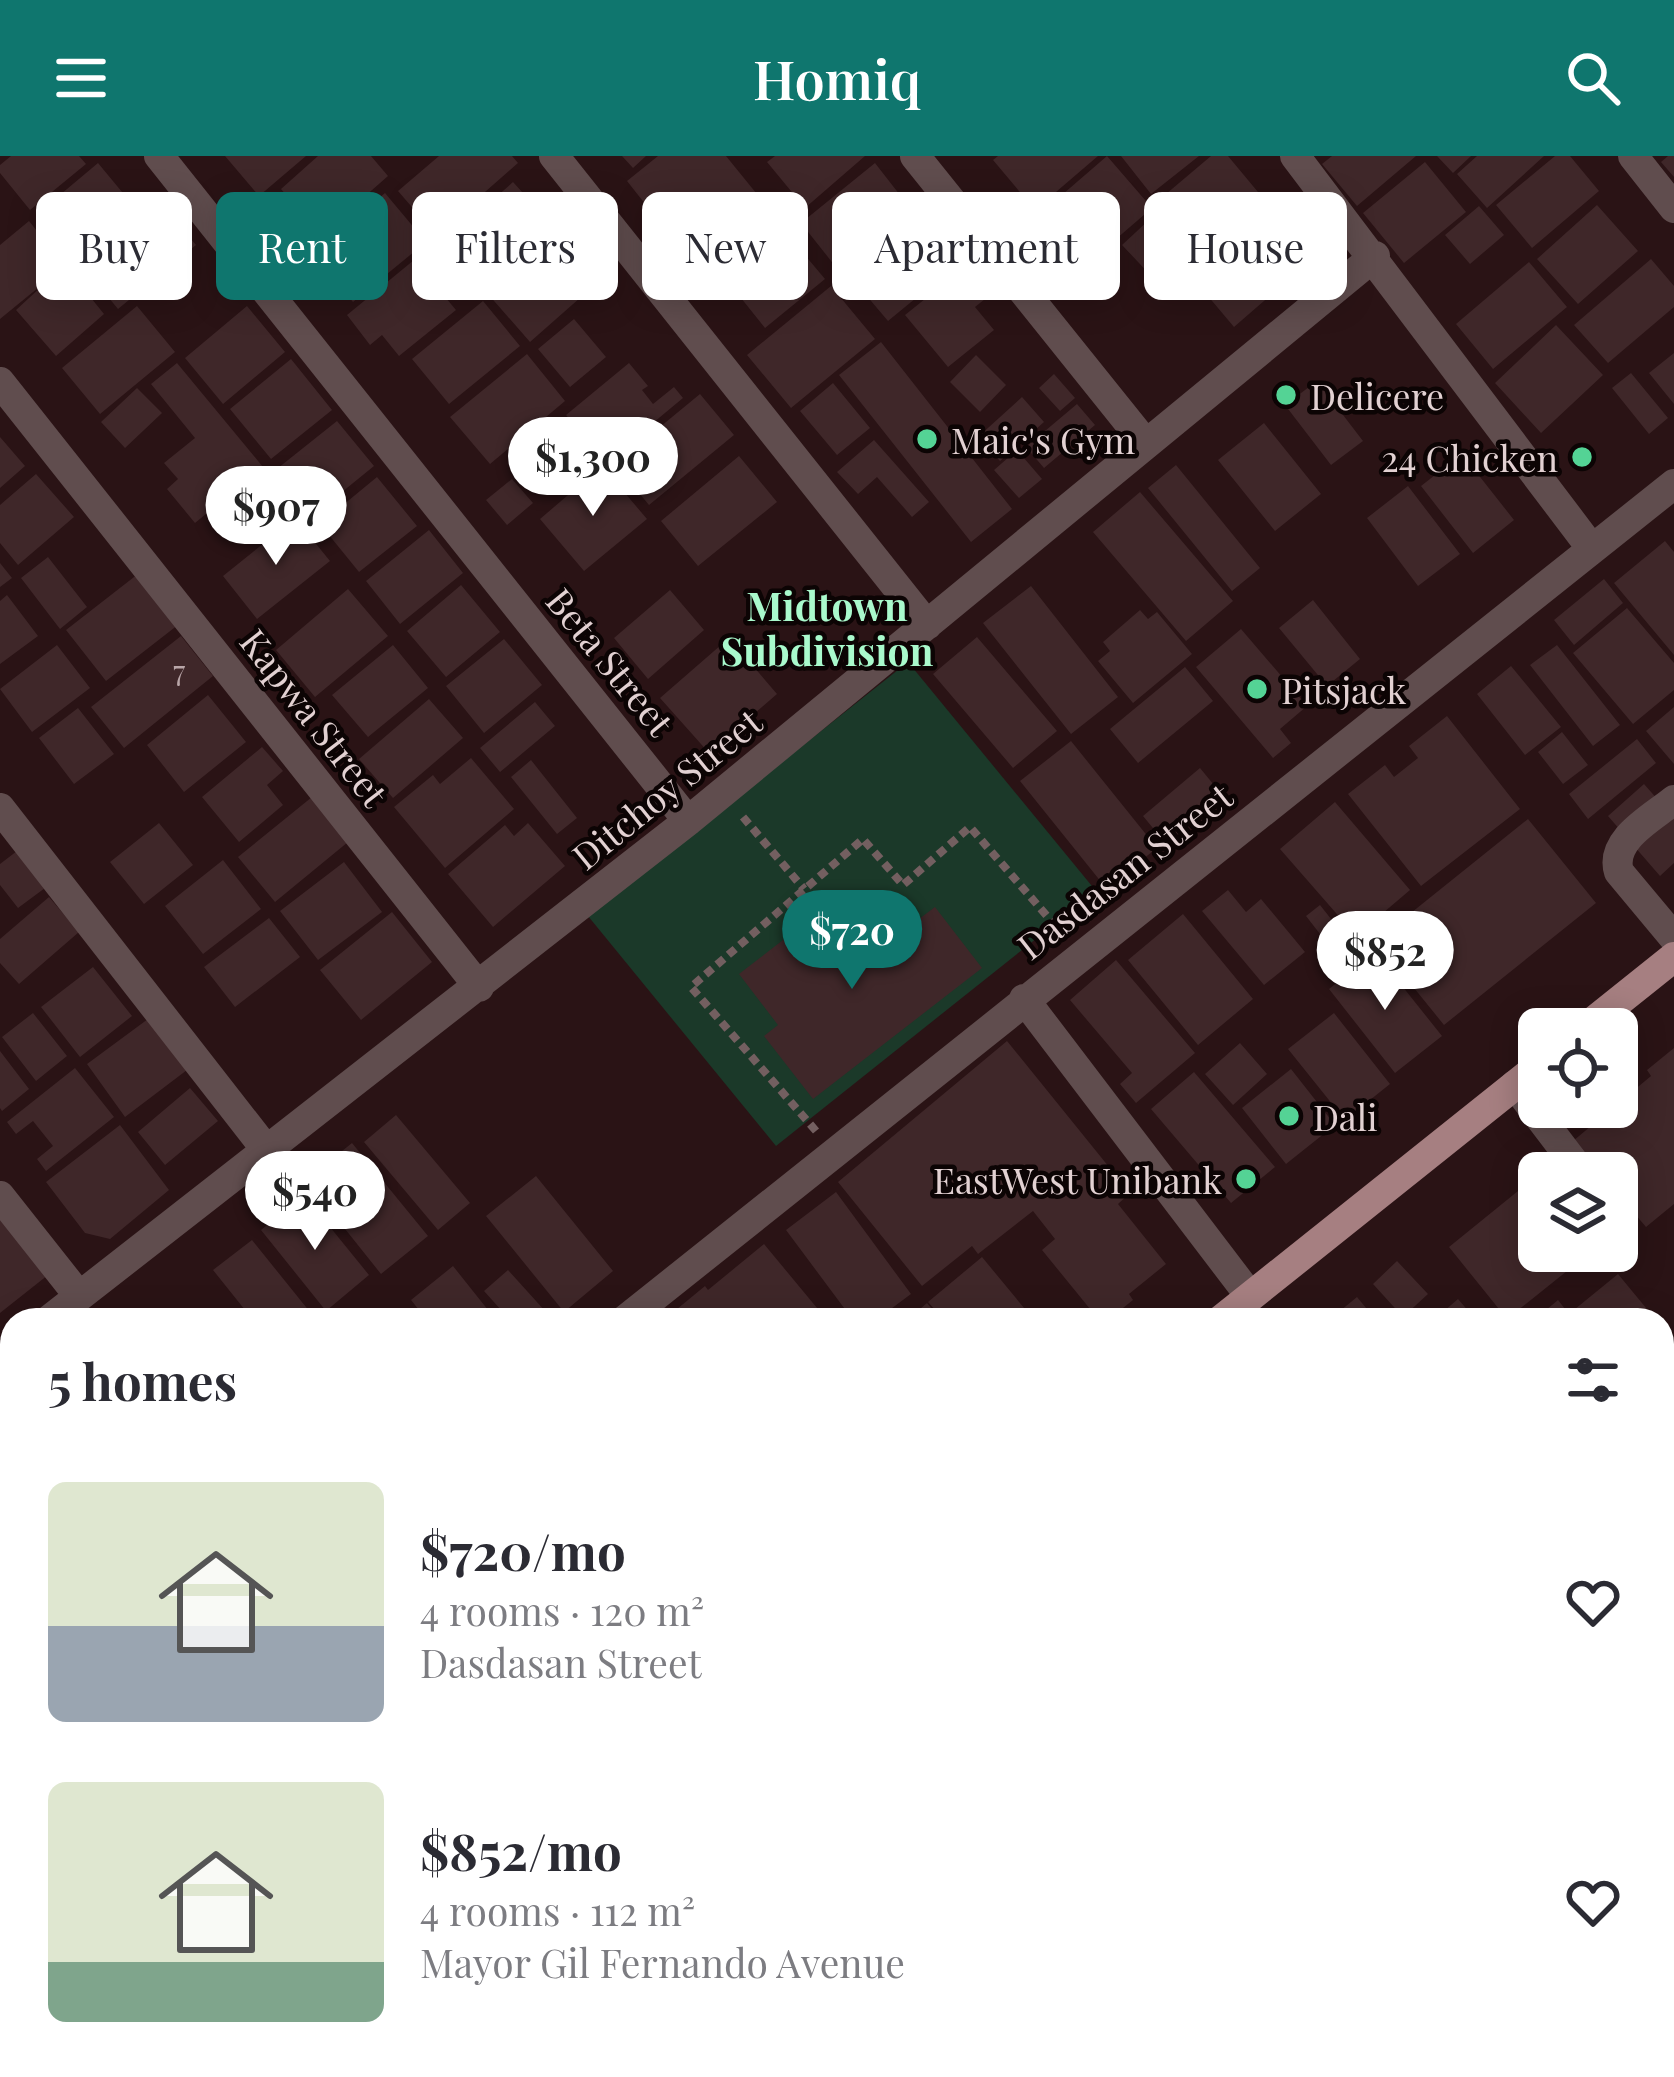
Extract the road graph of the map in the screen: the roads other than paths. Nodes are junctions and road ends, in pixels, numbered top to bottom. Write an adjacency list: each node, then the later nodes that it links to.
1 (159, 156): 15 (street, Beta Street)
2 (554, 156): 12 (street)
3 (915, 156): 9 (street)
4 (1295, 156): 7 (street)
5 (1633, 156): 6 (street)
6 (1674, 208)
7 (1376, 256): 9 (street, Ditchoy Street); 11 (street)
8 (0, 382): 18 (street, Kapwa Street)
9 (1146, 444): 12 (street, Ditchoy Street)
10 (1674, 484): 11 (street, Dasdasan Street)
11 (1592, 549): 19 (street, Dasdasan Street)
12 (927, 625): 15 (street, Ditchoy Street)
13 (1674, 800): 16 (street)
14 (0, 808): 22 (street)
15 (688, 821): 18 (street, Ditchoy Street)
16 (1674, 938)
17 (1674, 957): 20 (main road)
18 (479, 987): 22 (street, Ditchoy Street)
19 (1024, 999): 25 (street); 27 (street, Dasdasan Street)
20 (1611, 1008)
21 (1518, 1082): 25 (main road)
22 (268, 1151): 24 (street, Ditchoy Street)
23 (0, 1196): 24 (street)
24 (79, 1296): 26 (street, Ditchoy Street)
25 (1250, 1296): 28 (main road)
26 (64, 1308)
27 (640, 1308)
28 (1236, 1308)

